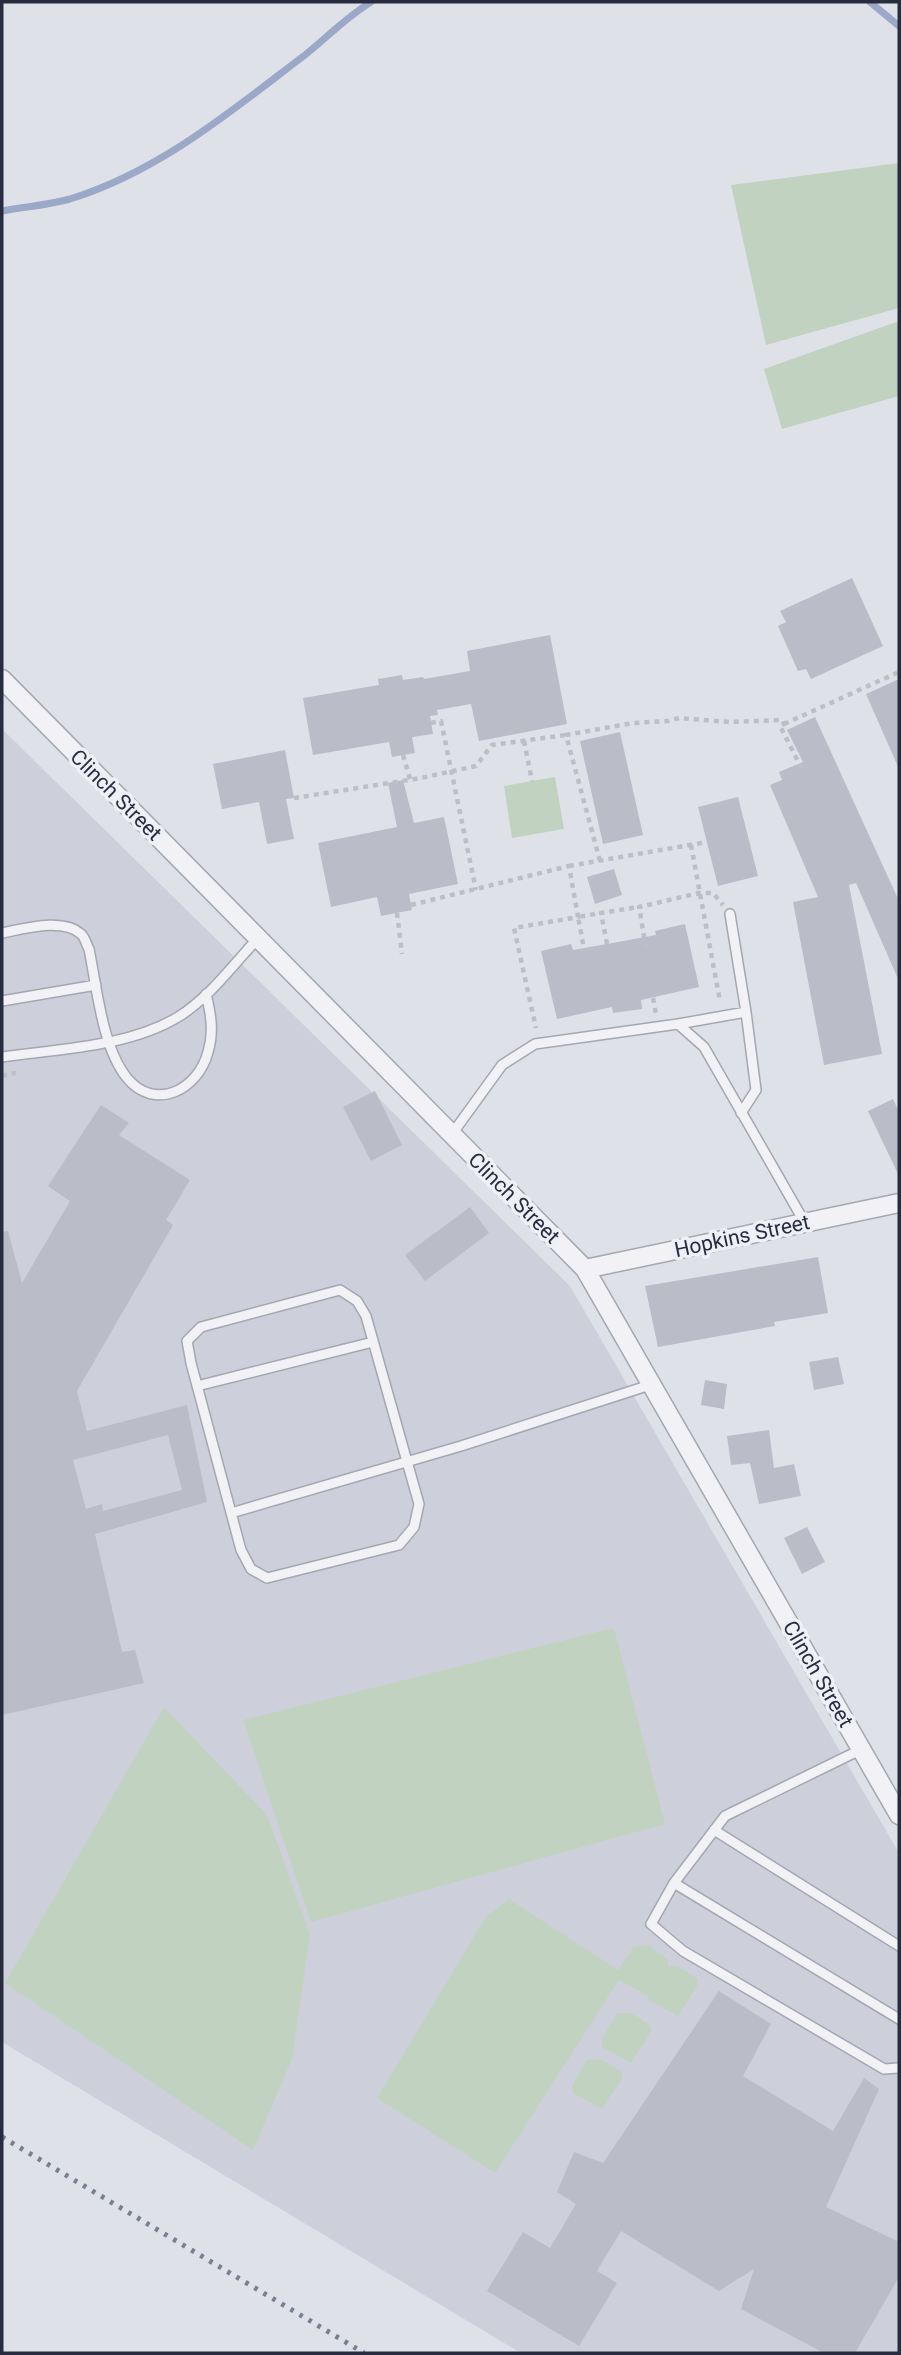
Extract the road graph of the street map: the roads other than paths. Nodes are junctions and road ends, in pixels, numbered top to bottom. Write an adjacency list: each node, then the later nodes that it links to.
1 (2, 679): 4 (street, Clinch Street)
2 (730, 914): 8 (lane)
3 (2, 933): 5 (lane)
4 (258, 938): 6 (lane); 13 (street, Clinch Street)
5 (96, 985): 7 (lane); 10 (lane)
6 (206, 994): 10 (lane); 10 (lane)
7 (2, 1001)
8 (746, 1012): 9 (lane); 12 (lane)
9 (678, 1024): 12 (lane); 13 (lane)
10 (109, 1041): 11 (lane)
11 (2, 1057)
12 (741, 1113): 15 (lane)
13 (452, 1134): 16 (street, Clinch Street)
14 (899, 1203): 15 (street, Hopkins Street)
15 (805, 1223): 16 (street, Hopkins Street)
16 (585, 1269): 18 (street, Clinch Street)
17 (373, 1342): 19 (lane); 19 (lane); 20 (lane)
18 (650, 1385): 20 (lane); 22 (street, Clinch Street)
19 (197, 1386): 21 (lane)
20 (406, 1461): 21 (lane); 21 (lane)
21 (231, 1513)
22 (862, 1749): 23 (street, Clinch Street); 24 (lane)
23 (899, 1815)
24 (714, 1830): 25 (lane); 26 (lane)
25 (674, 1883): 27 (lane); 28 (lane)
26 (899, 1946)
27 (899, 2019)
28 (899, 2068)

